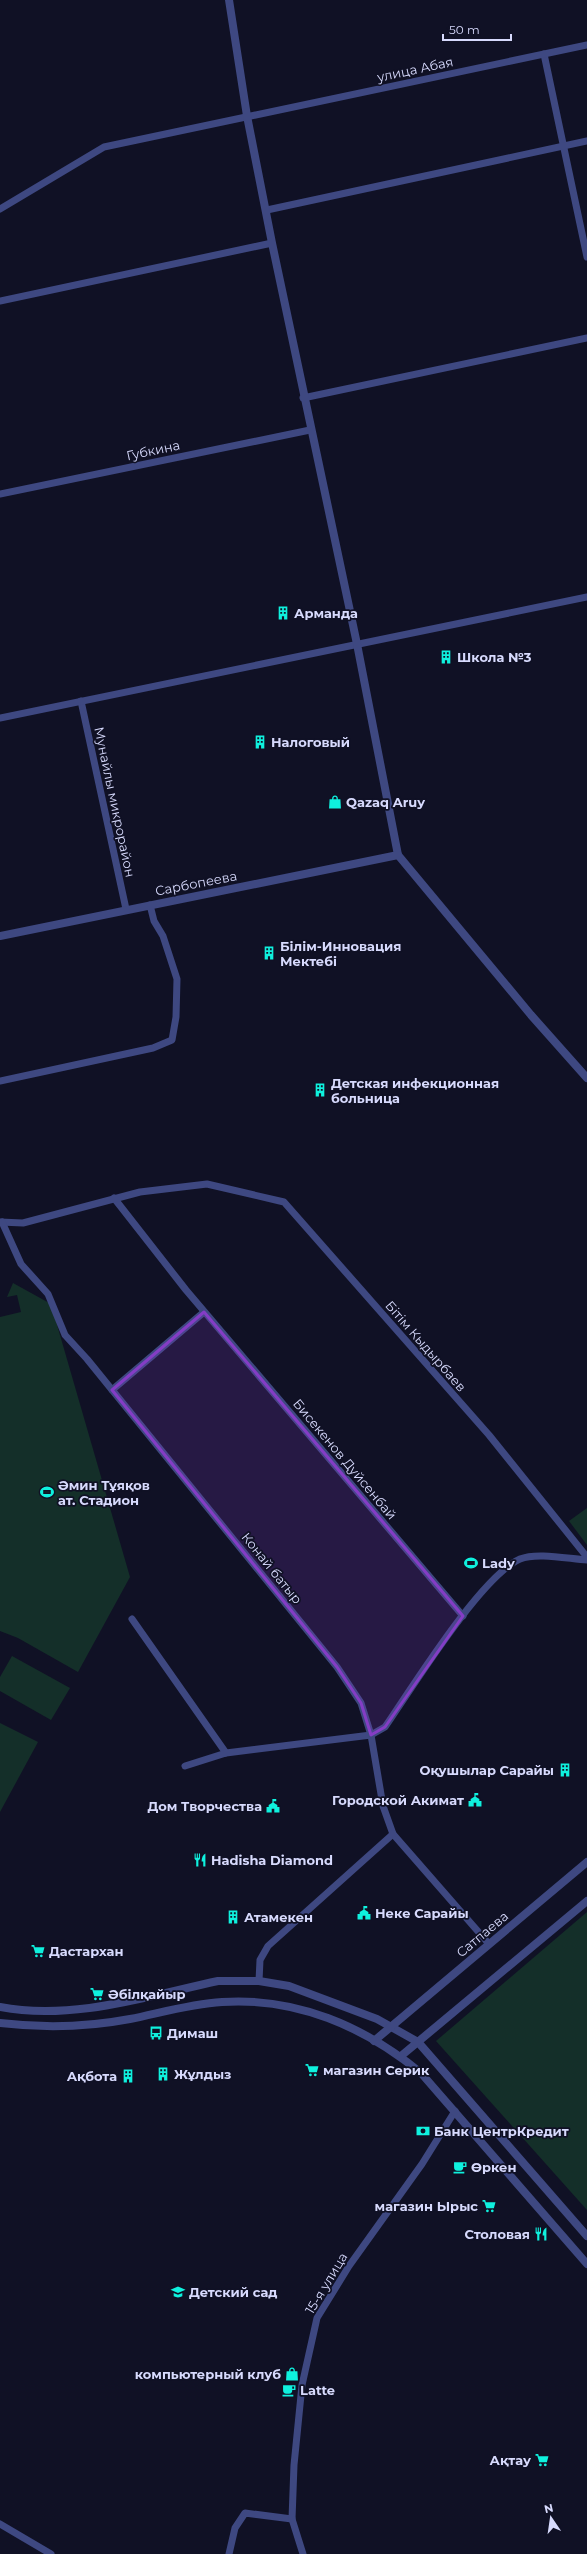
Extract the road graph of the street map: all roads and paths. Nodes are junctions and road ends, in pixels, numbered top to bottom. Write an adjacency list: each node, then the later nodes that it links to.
1 (229, 0): 4 (street)
2 (587, 45): 3 (street, улица Абая)
3 (544, 54): 4 (street, улица Абая); 6 (street)
4 (247, 116): 8 (street, улица Абая); 9 (street)
5 (587, 141): 6 (street)
6 (563, 146): 9 (street); 11 (street)
7 (0, 200): 8 (street)
8 (1, 208)
9 (267, 210): 10 (street)
10 (272, 243): 12 (street); 14 (street)
11 (587, 257)
12 (0, 301)
13 (587, 338): 14 (street)
14 (303, 398): 15 (street)
15 (310, 430): 16 (street, Губкина); 18 (street)
16 (0, 494)
17 (587, 597): 18 (street)
18 (357, 644): 19 (street); 21 (street)
19 (81, 701): 20 (street); 23 (street, Мунайлы микрорайон)
20 (0, 718)
21 (398, 855): 22 (street, Сарбопеева); 25 (street)
22 (150, 905): 23 (street, Сарбопеева); 26 (street)
23 (126, 909): 24 (street, Сарбопеева)
24 (0, 936)
25 (587, 1078)
26 (0, 1081)
27 (114, 1198): 28 (street, Бiтiм Кыдырбаев); 29 (street, Бисекенов Дуйсенбай); 31 (street, Бiтiм Кыдырбаев)
28 (1, 1222): 30 (street, Конай батыр)
29 (204, 1312): 30 (street); 33 (street, Бисекенов Дуйсенбай)
30 (112, 1390): 35 (street, Конай батыр)
31 (587, 1556)
32 (587, 1560): 33 (street)
33 (463, 1616): 35 (street)
34 (132, 1619): 36 (street)
35 (371, 1736): 36 (street); 38 (street, Конай батыр)
36 (226, 1753): 37 (street)
37 (184, 1766)
38 (393, 1834): 41 (street, Конай батыр); 42 (street)
39 (587, 1862): 41 (street, Сатпаева)
40 (587, 1901): 47 (street)
41 (489, 1944): 45 (street, Сатпаева)
42 (259, 1981): 43 (street); 45 (street)
43 (0, 2007)
44 (0, 2023): 46 (street)
45 (392, 2026): 46 (street, Сатпаева); 47 (street)
46 (374, 2041): 48 (street)
47 (418, 2042): 48 (street); 50 (street)
48 (401, 2056): 49 (street)
49 (455, 2111): 51 (street); 52 (street, 15-я улица)
50 (587, 2236)
51 (587, 2264)
52 (292, 2519): 55 (street); 56 (street, 15-я улица)
53 (0, 2524): 54 (street)
54 (51, 2554)
55 (229, 2554)
56 (303, 2554)

